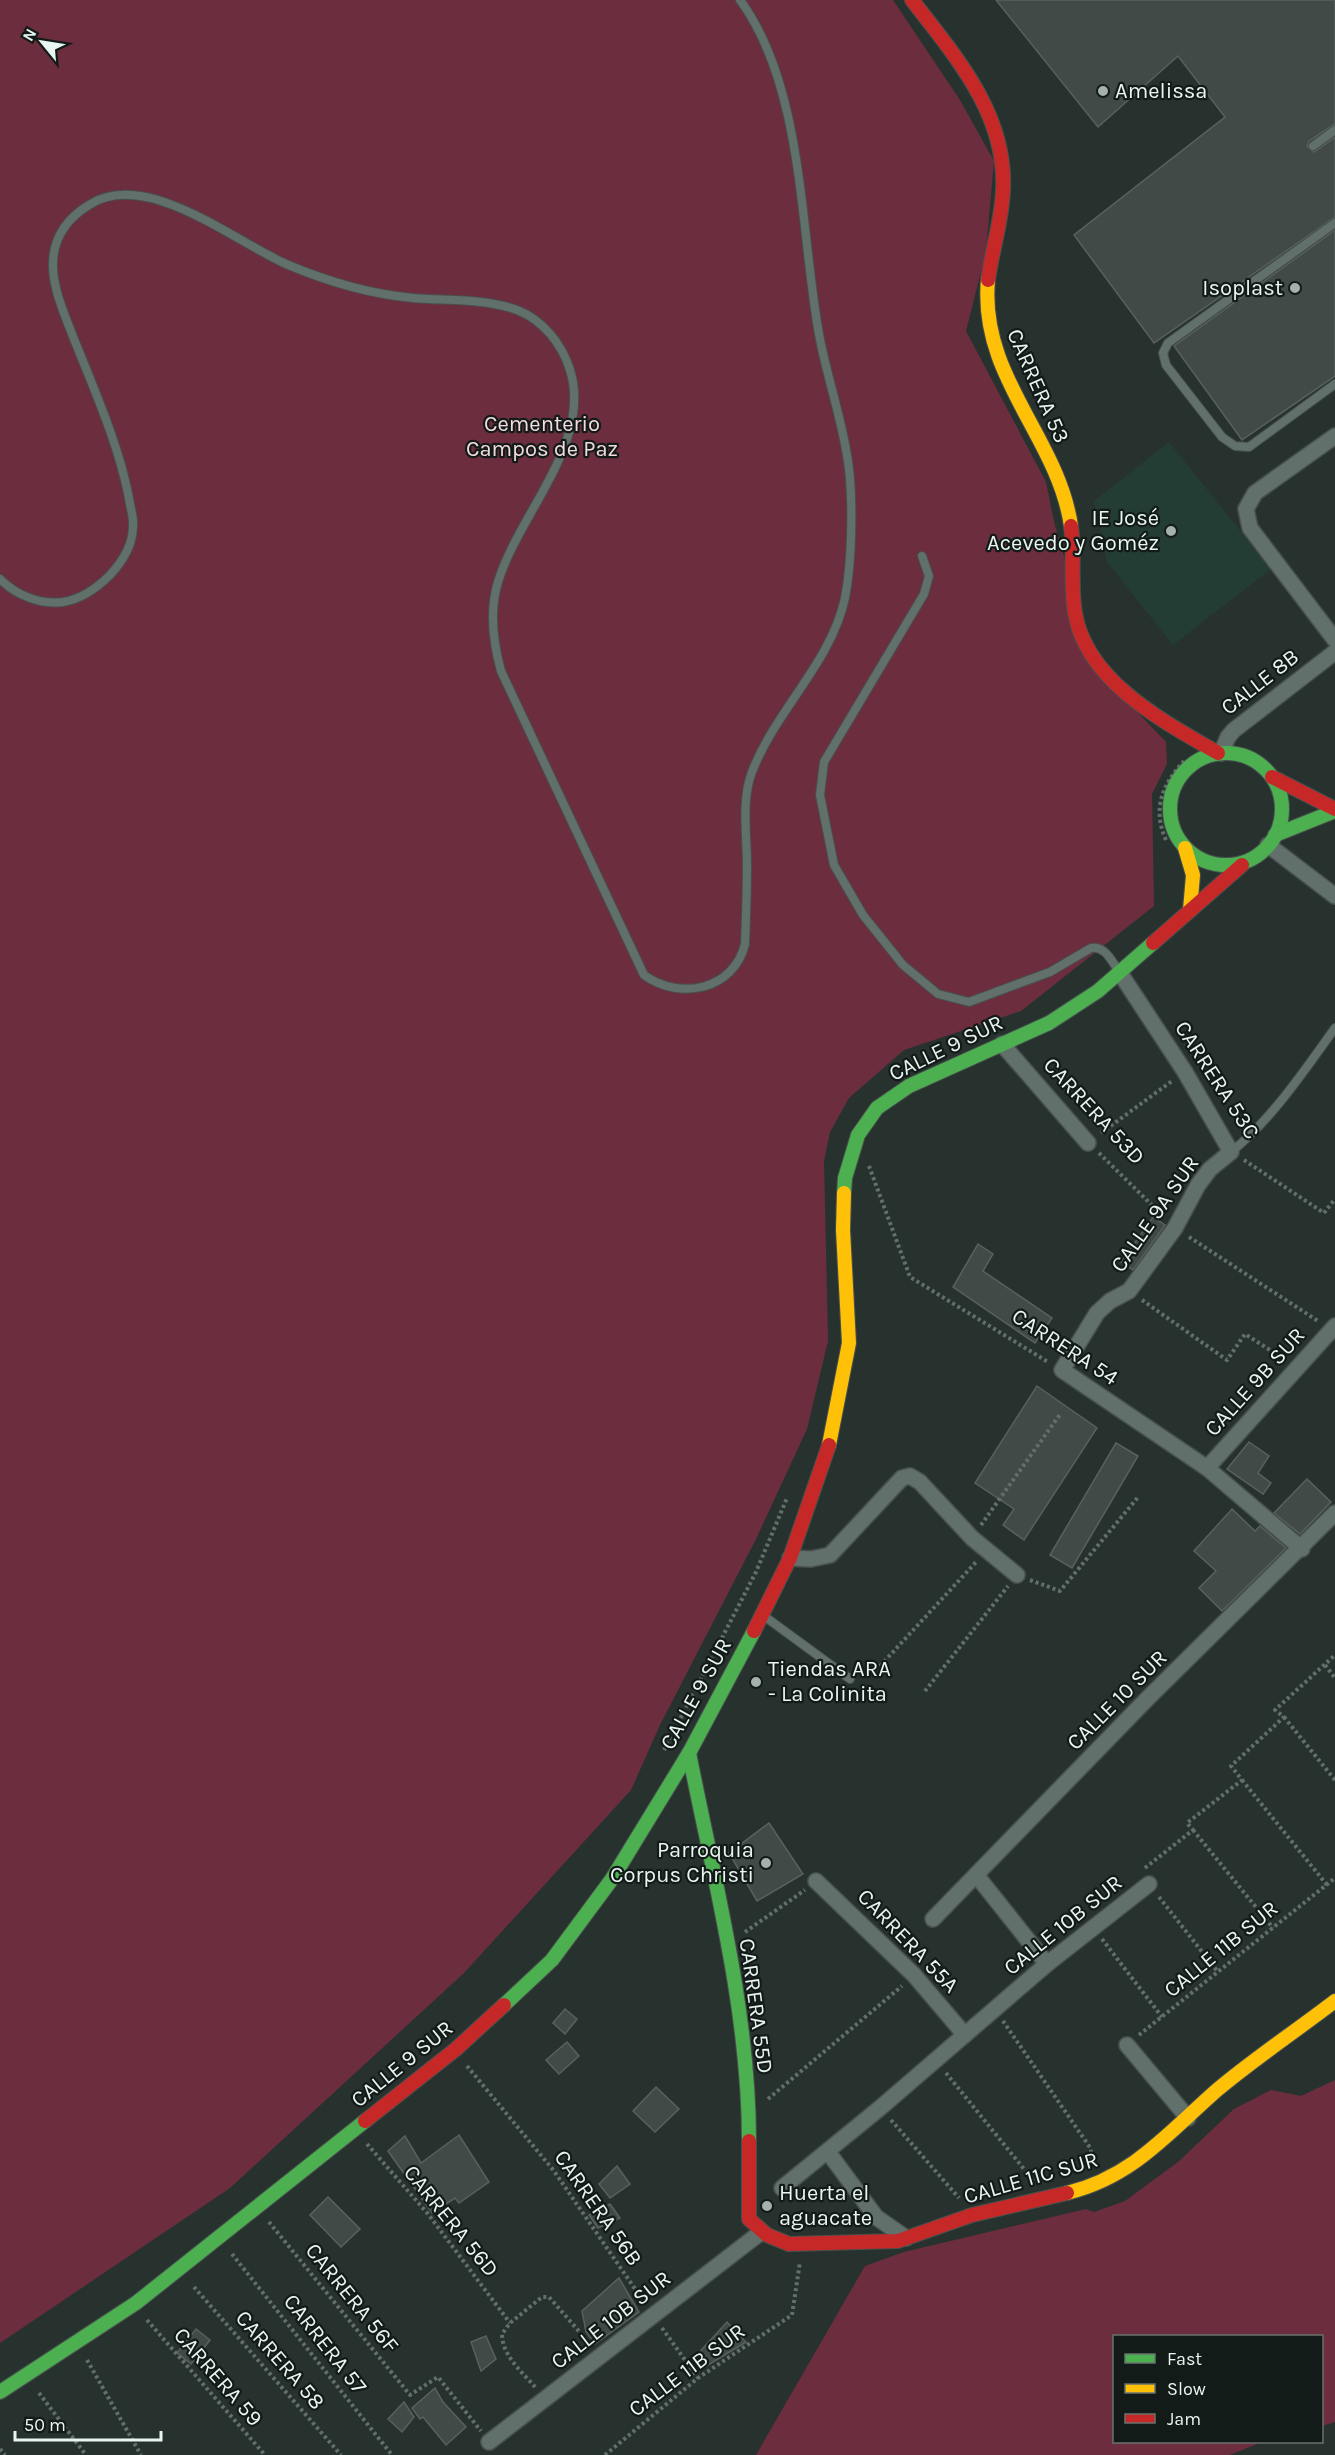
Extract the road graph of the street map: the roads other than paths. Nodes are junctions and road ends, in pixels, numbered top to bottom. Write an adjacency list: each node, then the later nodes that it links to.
1 (740, 0): 9 (lane)
2 (912, 0): 12 (main road, CARRERA 53)
3 (1335, 130): 4 (lane)
4 (1313, 146)
5 (1335, 223): 6 (lane)
6 (1335, 384)
7 (1335, 436): 10 (street)
8 (922, 556): 22 (lane)
9 (0, 579)
10 (1335, 640)
11 (1335, 652): 13 (street, CALLE 8B)
12 (1180, 732): 13 (main road, CARRERA 53); 14 (main road)
13 (1219, 753): 14 (main road); 15 (main road)
14 (1188, 763): 18 (main road)
15 (1272, 777): 16 (main road); 17 (main road)
16 (1335, 810): 17 (main road)
17 (1272, 840): 19 (main road); 20 (street)
18 (1185, 848): 19 (main road); 21 (main road)
19 (1242, 865): 21 (main road, CALLE 9 SUR)
20 (1335, 896)
21 (1190, 909): 22 (main road, CALLE 9 SUR)
22 (1120, 973): 24 (main road, CALLE 9 SUR); 26 (street, CARRERA 53C)
23 (1335, 1029): 26 (lane, CALLE 9A SUR)
24 (1002, 1044): 25 (street, CARRERA 53D); 32 (main road, CALLE 9 SUR)
25 (1088, 1143)
26 (1231, 1152): 28 (street, CALLE 9A SUR)
27 (1333, 1328): 29 (street, CALLE 9B SUR)
28 (1062, 1370): 29 (street, CARRERA 54)
29 (1208, 1468): 31 (street, CARRERA 54)
30 (1335, 1513): 31 (street, CALLE 10 SUR)
31 (1302, 1549): 39 (street, CALLE 10 SUR)
32 (790, 1558): 33 (street); 34 (main road, CALLE 9 SUR)
33 (1017, 1575)
34 (763, 1615): 35 (lane); 36 (main road, CALLE 9 SUR)
35 (850, 1680)
36 (689, 1753): 37 (main road, CALLE 9 SUR); 38 (main road, CARRERA 55D)
37 (662, 1796): 38 (main road); 54 (main road, CALLE 9 SUR)
38 (702, 1817): 51 (main road, CARRERA 55D)
39 (977, 1876): 42 (street, CALLE 10 SUR); 43 (street)
40 (816, 1881): 45 (street, CARRERA 55A)
41 (1149, 1884): 43 (street, CALLE 10B SUR)
42 (933, 1919)
43 (1047, 1964): 45 (street, CALLE 10B SUR)
44 (1335, 2001): 47 (main road, CALLE 11C SUR)
45 (965, 2035): 48 (street, CALLE 10B SUR)
46 (1127, 2045): 47 (street)
47 (1188, 2118): 52 (main road, CALLE 11C SUR)
48 (828, 2152): 49 (street, CALLE 10B SUR); 50 (street)
49 (782, 2188)
50 (876, 2217): 52 (street); 53 (street)
51 (760, 2233): 53 (main road, CALLE 11C SUR); 55 (street, CALLE 10B SUR)
52 (906, 2238): 53 (main road, CALLE 11C SUR)
53 (880, 2242)
54 (0, 2392)
55 (489, 2442)

